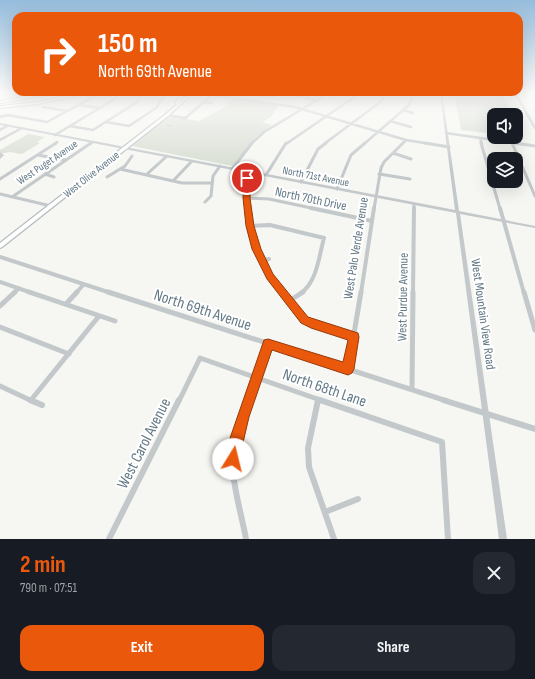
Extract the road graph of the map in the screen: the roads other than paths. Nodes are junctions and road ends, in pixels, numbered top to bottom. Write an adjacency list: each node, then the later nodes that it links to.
1 (24, 118): 2 (street)
2 (54, 118)
3 (84, 118): 20 (street)
4 (112, 118): 16 (street)
5 (140, 118): 16 (street)
6 (163, 118): 38 (main road, West Olive Avenue)
7 (287, 118): 48 (street)
8 (322, 118): 53 (street)
9 (332, 118): 18 (street)
10 (359, 118): 18 (street)
11 (393, 118): 15 (street)
12 (444, 118): 26 (street, West Mountain View Road)
13 (530, 120): 14 (street); 23 (street)
14 (535, 120)
15 (390, 121): 21 (street); 25 (street)
16 (106, 122): 20 (street)
17 (0, 124): 19 (street, North 71st Avenue)
18 (351, 124): 25 (street); 59 (street)
19 (8, 126): 22 (street, North 71st Avenue); 24 (street)
20 (70, 126): 27 (street)
21 (411, 127)
22 (22, 128): 27 (street, North 71st Avenue); 30 (street)
23 (535, 128)
24 (0, 130)
25 (377, 132): 31 (street); 61 (street)
26 (446, 133): 28 (street); 37 (street, West Mountain View Road)
27 (55, 135): 33 (street, North 71st Avenue)
28 (480, 138): 29 (street); 72 (street)
29 (487, 139)
30 (0, 140)
31 (406, 140): 37 (street); 39 (street, West Palo Verde Avenue)
32 (57, 142): 40 (street)
33 (93, 142): 38 (street, North 71st Avenue); 44 (street, West Puget Avenue)
34 (512, 144): 64 (street)
35 (520, 144): 36 (street)
36 (535, 146)
37 (449, 147): 70 (street, West Mountain View Road)
38 (125, 148): 42 (street, North 71st Avenue); 69 (main road, West Olive Avenue)
39 (393, 153): 43 (street); 51 (street, West Palo Verde Avenue)
40 (38, 155): 44 (street); 56 (street)
41 (132, 156): 47 (street)
42 (166, 156): 45 (street, North 71st Avenue); 52 (street)
43 (411, 159)
44 (66, 160): 50 (street, West Puget Avenue)
45 (192, 161): 46 (street, North 71st Avenue); 58 (street)
46 (220, 166): 48 (street, North 71st Avenue); 60 (street)
47 (120, 169): 52 (street); 55 (street)
48 (232, 169): 49 (street, North 71st Avenue)
49 (251, 172): 53 (street, North 71st Avenue); 66 (street)
50 (45, 174): 54 (street); 65 (street, West Puget Avenue)
51 (379, 174): 57 (street); 63 (street, West Palo Verde Avenue)
52 (146, 175): 58 (street)
53 (266, 175): 59 (street, North 71st Avenue)
54 (54, 176)
55 (107, 177)
56 (0, 179)
57 (410, 179)
58 (174, 181): 60 (street)
59 (301, 182): 61 (street, North 71st Avenue)
60 (212, 183): 67 (street)
61 (337, 189): 63 (street, North 71st Avenue)
62 (0, 194): 65 (street)
63 (376, 196): 68 (street, North 71st Avenue); 71 (street, West Palo Verde Avenue)
64 (535, 196)
65 (12, 197): 69 (street)
66 (246, 198): 71 (street, North 70th Drive); 73 (street)
67 (205, 202)
68 (414, 204): 70 (street, North 71st Avenue); 96 (street, West Purdue Avenue)
69 (51, 206): 75 (main road, West Olive Avenue)
70 (457, 212): 72 (street, North 71st Avenue); 100 (street, West Mountain View Road)
71 (372, 221): 89 (street, West Palo Verde Avenue)
72 (504, 221): 74 (street, North 71st Avenue); 88 (street)
73 (250, 226): 78 (street); 82 (street)
74 (535, 227)
75 (0, 246)
76 (0, 257): 80 (street, North 69th Avenue)
77 (269, 259): 78 (street)
78 (261, 261): 82 (street)
79 (0, 282): 81 (street)
80 (84, 284): 83 (street); 90 (street, North 69th Avenue)
81 (19, 288): 83 (street); 84 (street)
82 (289, 301): 89 (street)
83 (66, 304): 85 (street)
84 (0, 306)
85 (99, 316): 86 (street); 91 (street)
86 (115, 321)
87 (0, 327): 91 (street)
88 (535, 330)
89 (354, 337): 93 (street, West Palo Verde Avenue)
90 (268, 344): 93 (street, North 69th Avenue); 94 (street)
91 (69, 354): 98 (street)
92 (200, 358): 94 (street, North 68th Lane); 106 (street, West Carol Avenue)
93 (348, 369): 96 (street, North 69th Avenue)
94 (257, 377): 97 (street, North 68th Lane); 102 (street)
95 (0, 386): 98 (street)
96 (412, 390): 100 (street, North 69th Avenue)
97 (318, 399): 105 (street); 109 (street, North 68th Lane)
98 (31, 400): 99 (street)
99 (42, 405)
100 (486, 414): 101 (street, North 69th Avenue); 110 (street, West Mountain View Road)
101 (535, 429)
102 (233, 472): 103 (street); 107 (street)
103 (224, 473)
104 (358, 499): 105 (street)
105 (325, 512): 108 (street)
106 (109, 539)
107 (246, 539)
108 (334, 539)
109 (448, 539)
110 (503, 539)

